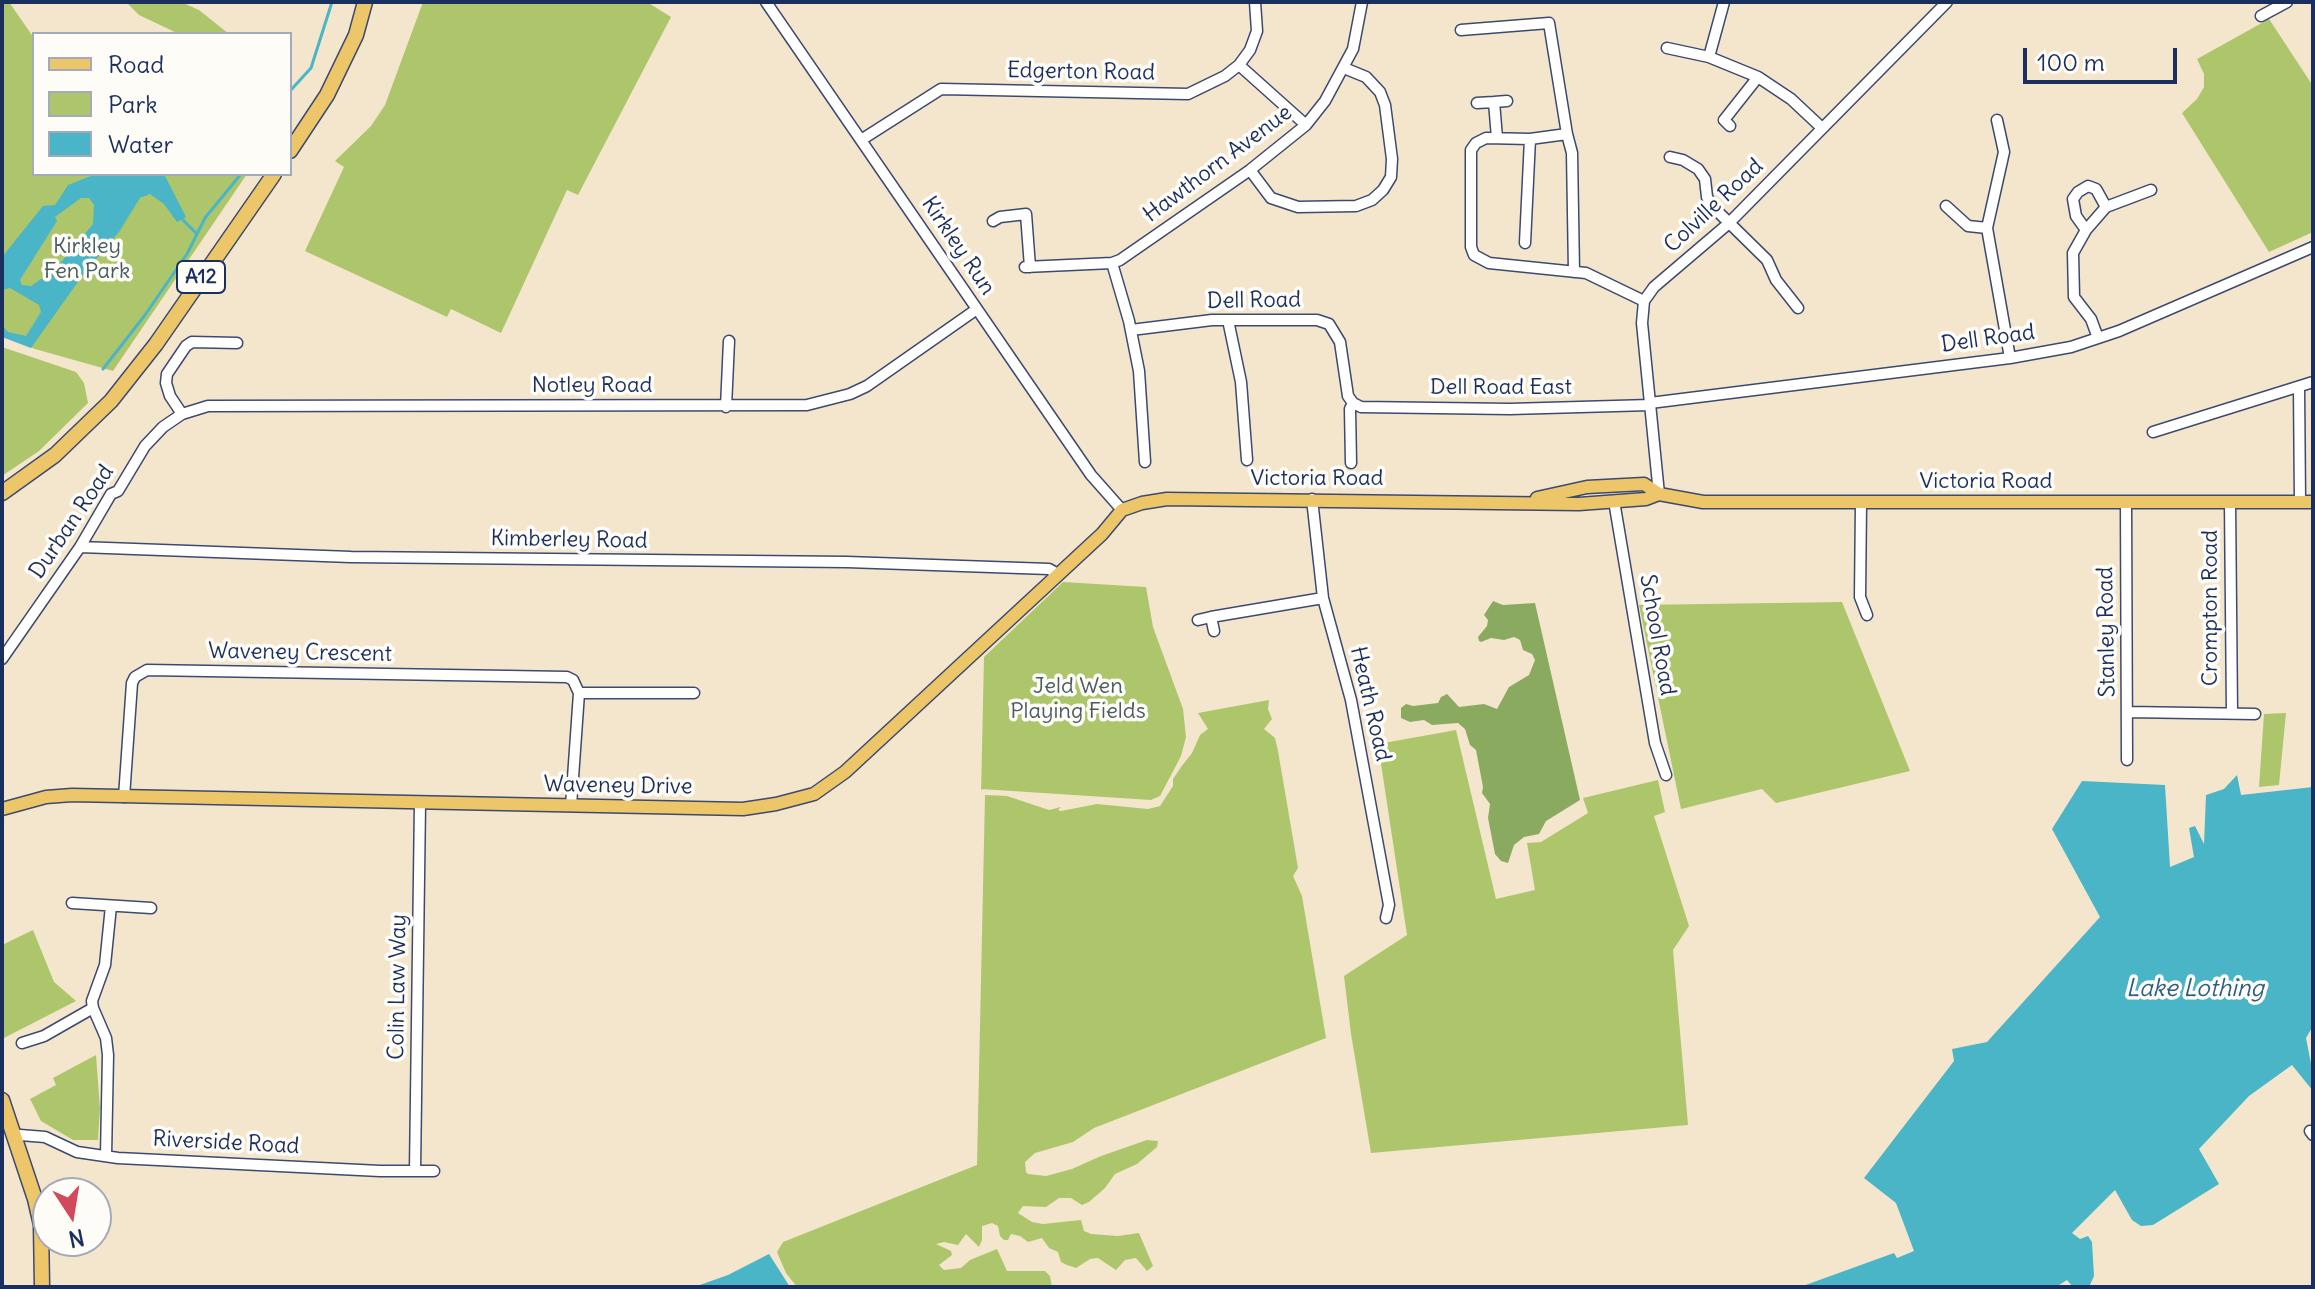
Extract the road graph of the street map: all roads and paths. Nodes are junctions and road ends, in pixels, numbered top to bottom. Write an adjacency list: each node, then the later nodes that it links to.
1 (365, 2): 26 (highway)
2 (766, 2): 25 (street, Kirkley Run)
3 (1255, 2): 12 (street)
4 (1362, 2): 13 (street, Hawthorn Avenue)
5 (1724, 2): 11 (street)
6 (1947, 2): 21 (street, Colville Road)
7 (2287, 2): 8 (street)
8 (2261, 16)
9 (1461, 30): 22 (street)
10 (1667, 48): 11 (street)
11 (1709, 57): 14 (street)
12 (1239, 65): 20 (street); 25 (street, Edgerton Road)
13 (1344, 68): 20 (street, Hawthorn Avenue); 28 (street)
14 (1758, 77): 18 (street); 21 (street)
15 (1507, 101): 16 (street)
16 (1494, 102): 17 (street); 23 (street)
17 (1477, 103)
18 (1724, 120)
19 (1997, 120): 35 (street)
20 (1306, 125): 28 (street, Hawthorn Avenue)
21 (1822, 128): 34 (street, Colville Road)
22 (1567, 134): 24 (street); 40 (street)
23 (1497, 138): 24 (street); 40 (street)
24 (1530, 139): 37 (street)
25 (861, 140): 43 (street, Kirkley Run)
26 (292, 148)
27 (1670, 157): 34 (street)
28 (1250, 170): 39 (street, Hawthorn Avenue)
29 (273, 176): 60 (highway, A12)
30 (2151, 190): 32 (street)
31 (1946, 206): 35 (street)
32 (2106, 207): 36 (street); 36 (street)
33 (993, 221): 39 (street, Hawthorn Avenue)
34 (1728, 224): 41 (street, Colville Road); 42 (street)
35 (1987, 228): 49 (street)
36 (2086, 230): 46 (street)
37 (1525, 243)
38 (2313, 247): 46 (street, Dell Road)
39 (1112, 263): 45 (street)
40 (1574, 272): 41 (street)
41 (1644, 301): 53 (street)
42 (1798, 308)
43 (977, 309): 54 (street, Notley Road); 69 (street, Kirkley Run)
44 (1228, 320): 45 (street, Dell Road); 52 (street, Dell Road); 57 (street)
45 (1131, 330): 58 (street)
46 (2098, 338): 49 (street, Dell Road)
47 (729, 341): 54 (street)
48 (237, 343): 55 (street)
49 (2010, 358): 53 (street, Dell Road)
50 (2313, 382): 51 (street)
51 (2299, 387): 56 (street); 67 (street)
52 (1353, 403): 53 (street, Dell Road East); 59 (street, Dell Road)
53 (1650, 404): 61 (street)
54 (726, 407): 55 (street, Notley Road)
55 (182, 414): 70 (street, Durban Road)
56 (2153, 432)
57 (1247, 460)
58 (1145, 462)
59 (1351, 463)
60 (2, 493)
61 (1659, 494): 63 (main road, Victoria Road); 64 (main road, Victoria Road); 68 (main road, Victoria Road)
62 (1312, 499): 63 (main road, Victoria Road); 69 (main road, Victoria Road); 72 (street, Heath Road)
63 (1514, 501): 64 (main road, Victoria Road)
64 (1614, 501): 84 (street, School Road)
65 (2126, 502): 66 (main road, Victoria Road); 68 (main road, Victoria Road); 80 (street, Stanley Road)
66 (2230, 502): 67 (main road, Victoria Road); 81 (street, Crompton Road)
67 (2306, 502)
68 (1861, 503): 73 (street)
69 (1122, 510): 71 (main road, Waveney Drive)
70 (80, 547): 71 (street, Kimberley Road); 77 (street, Durban Road)
71 (1056, 573): 87 (main road, Waveney Drive)
72 (1323, 598): 74 (street); 92 (street, Heath Road)
73 (1867, 615)
74 (1211, 617): 75 (street); 76 (street)
75 (1198, 620)
76 (1214, 631)
77 (2, 659)
78 (579, 693): 79 (street, Waveney Crescent); 85 (street, Waveney Crescent); 87 (street)
79 (694, 693)
80 (2128, 712): 81 (street); 83 (street, Stanley Road)
81 (2232, 713): 82 (street)
82 (2255, 714)
83 (2127, 760)
84 (1666, 775)
85 (124, 797): 86 (main road, Waveney Drive); 88 (main road, Waveney Drive)
86 (420, 803): 87 (main road, Waveney Drive); 98 (street, Colin Law Way)
87 (571, 806)
88 (2, 809)
89 (72, 903): 90 (street)
90 (111, 906): 91 (street); 93 (street)
91 (151, 908)
92 (1386, 918)
93 (93, 1008): 94 (street); 97 (street)
94 (22, 1043)
95 (2, 1100): 100 (highway)
96 (20, 1135): 97 (street, Riverside Road)
97 (106, 1156): 98 (street, Riverside Road)
98 (415, 1171): 99 (street, Riverside Road)
99 (434, 1171)
100 (42, 1287)

